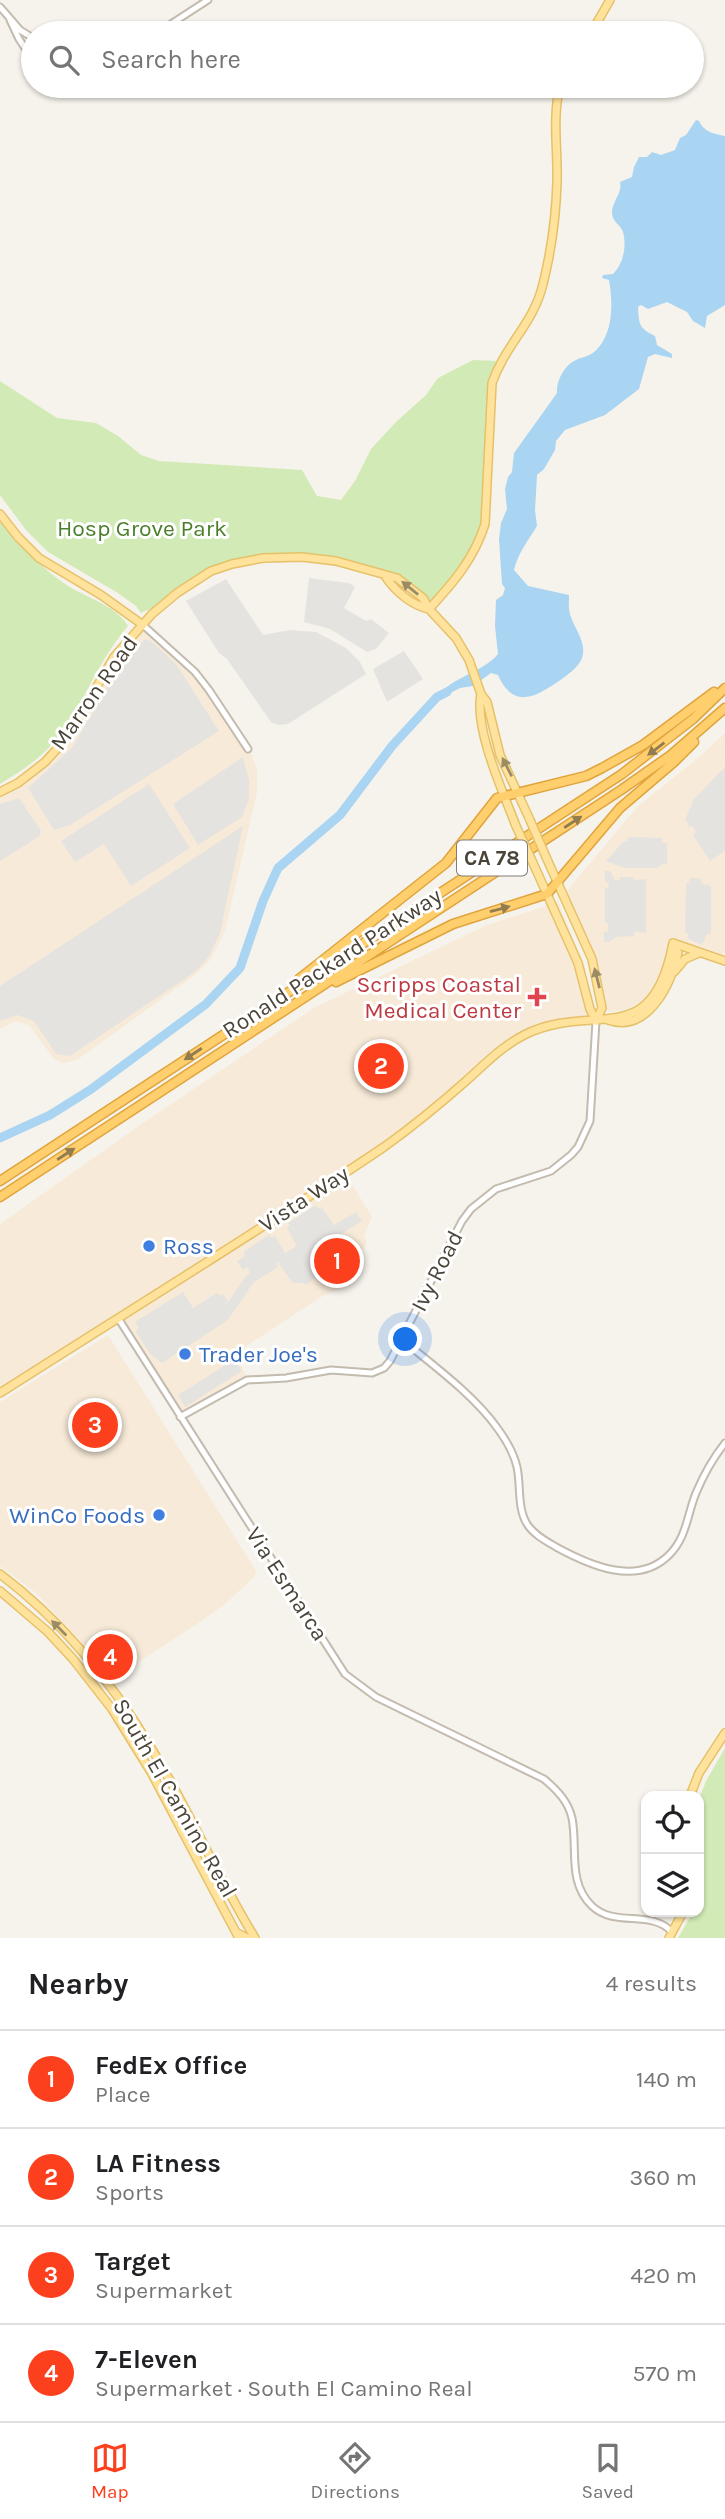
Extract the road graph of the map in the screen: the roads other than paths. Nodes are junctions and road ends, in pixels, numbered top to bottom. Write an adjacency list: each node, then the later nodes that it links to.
1 (208, 0): 5 (street)
2 (610, 0): 6 (main road)
3 (0, 7): 4 (street)
4 (10, 20): 7 (street); 8 (street)
5 (176, 21)
6 (598, 21)
7 (21, 31)
8 (21, 42)
9 (558, 98): 11 (main road)
10 (0, 514): 12 (main road)
11 (429, 609): 12 (main road, Marron Road); 14 (main road, Marron Road)
12 (143, 625): 16 (street); 18 (main road, Marron Road)
13 (725, 686): 17 (highway); 26 (highway, Ronald Packard Parkway / CA 78, one-way to 26)
14 (481, 694): 17 (main road, one-way to 14); 19 (main road)
15 (725, 708): 20 (highway); 27 (highway, Ronald Packard Parkway / CA 78, one-way to 15)
16 (248, 749)
17 (519, 791): 19 (highway); 20 (main road, bridge)
18 (0, 792)
19 (505, 796): 21 (main road, bridge); 26 (highway)
20 (558, 883): 21 (highway); 29 (main road, one-way to 20)
21 (547, 894): 27 (highway, one-way to 21); 29 (main road)
22 (673, 943): 23 (main road); 25 (main road); 28 (main road, Vista Way)
23 (700, 952): 24 (main road); 25 (main road)
24 (725, 961)
25 (674, 972): 28 (main road, Vista Way)
26 (250, 1017): 30 (highway, Ronald Packard Parkway / CA 78, one-way to 30)
27 (270, 1020): 33 (highway, Ronald Packard Parkway / CA 78, one-way to 27)
28 (608, 1020): 29 (main road, Vista Way)
29 (596, 1021): 34 (main road, Vista Way); 35 (street, Ivy Road)
30 (37, 1156): 31 (highway); 32 (highway, Ronald Packard Parkway / CA 78)
31 (0, 1175)
32 (0, 1181)
33 (0, 1198)
34 (118, 1318): 36 (main road, Vista Way); 37 (street, Via Esmarca)
35 (401, 1339): 37 (street, Ivy Road); 38 (street)
36 (0, 1393)
37 (180, 1417): 44 (street, Via Esmarca)
38 (725, 1443)
39 (0, 1574): 47 (main road, South El Camino Real, one-way to 39)
40 (0, 1591): 45 (main road, South El Camino Real)
41 (725, 1733): 42 (main road)
42 (692, 1791)
43 (680, 1917): 44 (main road)
44 (671, 1935)
45 (238, 1936): 46 (main road)
46 (247, 1938)
47 (255, 1938)

